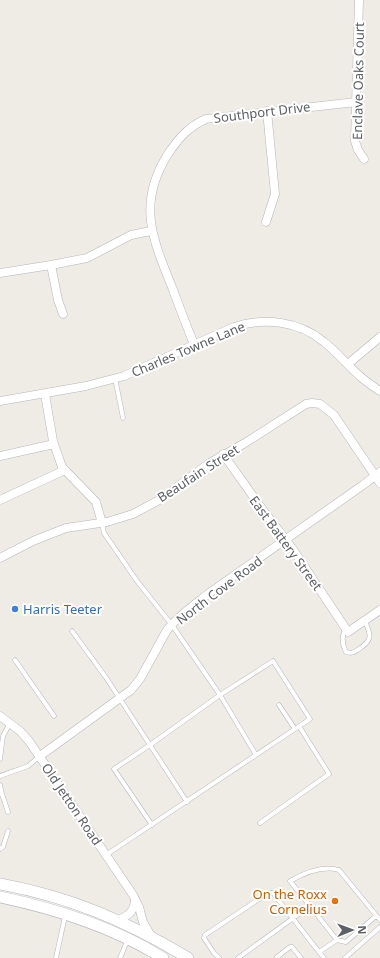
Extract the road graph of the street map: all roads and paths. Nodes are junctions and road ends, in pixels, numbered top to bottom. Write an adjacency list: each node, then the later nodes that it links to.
1 (359, 0): 2 (street, Enclave Oaks Court)
2 (356, 102): 3 (street, Southport Drive); 4 (street, Enclave Oaks Court)
3 (267, 111): 5 (street); 6 (street, Southport Drive)
4 (364, 158)
5 (266, 222)
6 (151, 231): 7 (street); 11 (street, Southport Drive)
7 (51, 265): 8 (street); 9 (street)
8 (0, 273)
9 (63, 314)
10 (380, 337): 12 (street)
11 (194, 344): 12 (street, Charles Towne Lane); 13 (street, Charles Towne Lane)
12 (348, 364): 14 (street, Charles Towne Lane)
13 (115, 378): 15 (street, Charles Towne Lane); 17 (lane)
14 (380, 391)
15 (45, 394): 16 (street, Charles Towne Lane); 18 (street)
16 (0, 401)
17 (123, 418)
18 (54, 444): 20 (street); 21 (street)
19 (223, 454): 22 (street, Beaufain Street); 25 (street, Beaufain Street); 26 (street, East Battery Street)
20 (0, 456)
21 (65, 470): 24 (street); 25 (street)
22 (377, 474): 23 (street, Beaufain Street); 26 (street, North Cove Road)
23 (380, 483)
24 (0, 500)
25 (102, 523): 27 (street, Beaufain Street); 30 (lane)
26 (286, 539): 30 (street, North Cove Road); 31 (street, East Battery Street)
27 (0, 558)
28 (380, 610): 29 (street)
29 (365, 621): 31 (street); 31 (lane)
30 (172, 625): 34 (lane); 35 (street, North Cove Road)
31 (347, 630)
32 (72, 631): 35 (lane)
33 (15, 660): 38 (lane)
34 (220, 695): 40 (lane); 42 (lane); 43 (lane)
35 (120, 698): 42 (lane); 44 (street, North Cove Road)
36 (279, 705): 41 (lane)
37 (0, 716): 39 (street, Old Jetton Road)
38 (54, 716)
39 (10, 723): 44 (street, Old Jetton Road); 45 (lane)
40 (299, 726): 41 (lane); 51 (lane)
41 (295, 729): 43 (lane)
42 (150, 745): 49 (lane); 52 (lane)
43 (256, 755): 49 (lane)
44 (40, 756): 46 (lane); 55 (street, Old Jetton Road)
45 (0, 759)
46 (0, 776)
47 (0, 785): 48 (lane)
48 (1, 794): 50 (lane)
49 (187, 802): 52 (lane)
50 (8, 812)
51 (260, 823)
52 (152, 825): 55 (lane)
53 (8, 831): 54 (lane)
54 (0, 849)
55 (106, 855): 58 (street, Old Jetton Road)
56 (0, 884): 63 (main road)
57 (0, 897): 60 (main road)
58 (135, 900): 63 (street); 66 (street, Old Jetton Road)
59 (310, 906): 61 (lane); 62 (lane); 68 (lane)
60 (66, 913): 67 (main road); 71 (lane)
61 (376, 916): 64 (lane); 68 (lane)
62 (292, 919): 69 (lane); 75 (lane); 76 (lane)
63 (118, 920): 66 (main road)
64 (380, 920)
65 (380, 927): 79 (lane)
66 (151, 936): 74 (main road)
67 (128, 939): 72 (lane); 73 (main road)
68 (337, 940): 69 (lane)
69 (319, 952): 78 (lane)
70 (277, 957): 77 (lane)
71 (56, 958)
72 (120, 958)
73 (163, 958)
74 (188, 958)
75 (219, 958)
76 (239, 958)
77 (301, 958)
78 (324, 958)
79 (344, 958)

